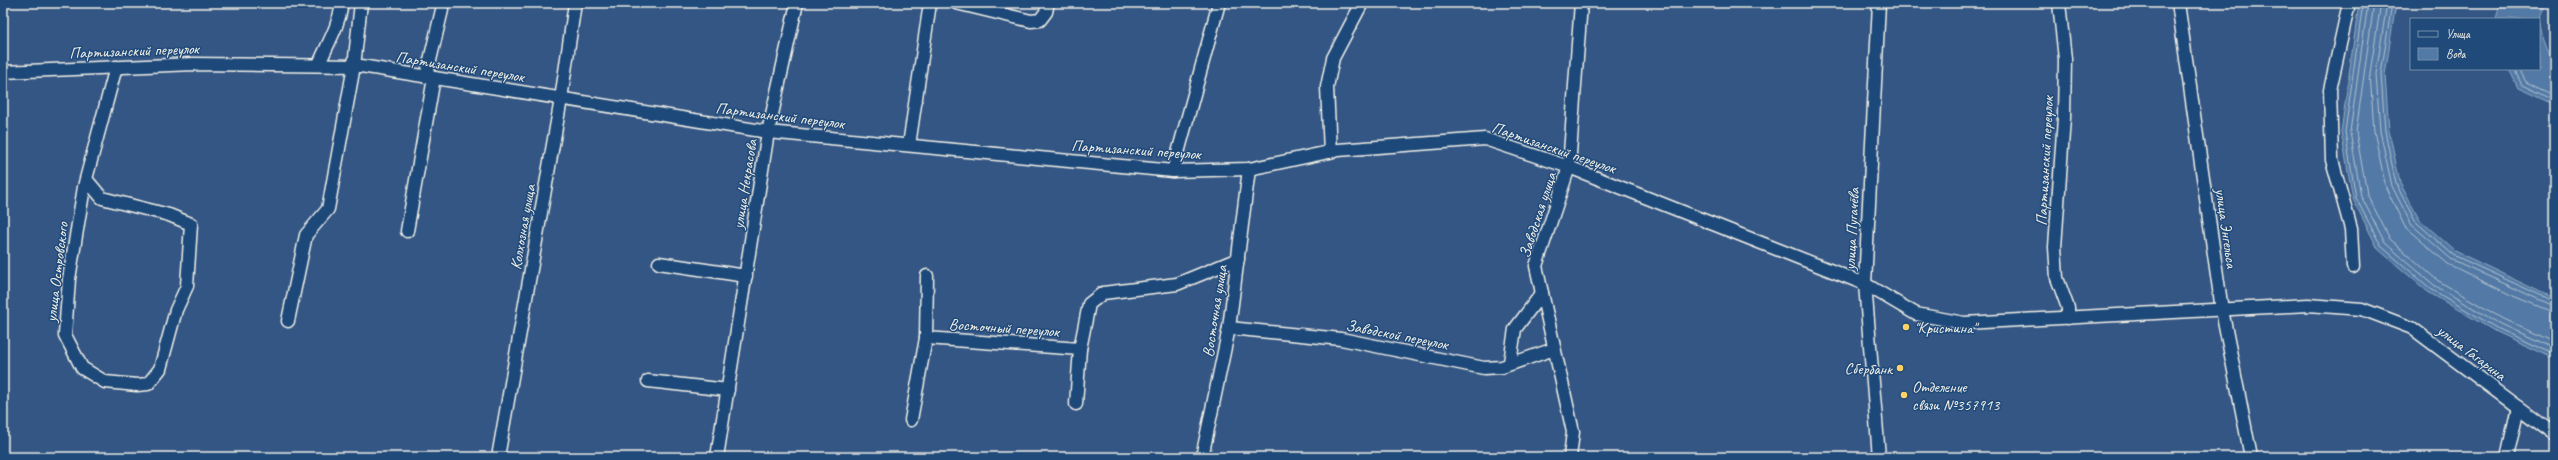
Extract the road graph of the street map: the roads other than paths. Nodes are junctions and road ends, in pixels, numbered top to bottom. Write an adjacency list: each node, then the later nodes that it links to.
1 (342, 3): 16 (street)
2 (361, 3): 17 (street)
3 (575, 3): 21 (street, Колхозная улица)
4 (797, 3): 22 (street, улица Некрасова)
5 (930, 3): 23 (street)
6 (956, 3): 7 (street)
7 (1048, 3)
8 (1219, 3): 27 (street)
9 (1362, 3): 24 (street)
10 (1581, 3): 25 (street, Заводская улица)
11 (1879, 3): 35 (street, улица Пугачёва)
12 (2059, 3): 39 (street, Партизанский переулок)
13 (2178, 3): 38 (street, улица Энгельса)
14 (2349, 3): 32 (street)
15 (442, 10): 20 (street)
16 (319, 64): 17 (street, Партизанский переулок); 18 (street, Партизанский переулок)
17 (354, 66): 20 (street, Партизанский переулок); 40 (street)
18 (116, 67): 19 (street, Партизанский переулок); 28 (street, улица Островского)
19 (3, 72)
20 (430, 77): 21 (street, Партизанский переулок); 29 (street)
21 (561, 99): 22 (street, Партизанский переулок); 52 (street, Колхозная улица)
22 (768, 132): 23 (street, Партизанский переулок); 33 (street, улица Некрасова)
23 (908, 145): 27 (street, Партизанский переулок)
24 (1330, 152): 25 (street, Партизанский переулок); 26 (street, Партизанский переулок)
25 (1569, 167): 35 (street, Партизанский переулок); 36 (street, Заводская улица)
26 (1249, 169): 27 (street, Партизанский переулок); 30 (street, Восточная улица)
27 (1173, 171)
28 (86, 179): 28 (street, улица Островского)
29 (407, 231)
30 (1238, 259): 41 (street, Восточная улица); 43 (street, Восточный переулок)
31 (659, 264): 33 (street)
32 (2353, 267)
33 (746, 276): 47 (street, улица Некрасова)
34 (927, 276): 42 (street, Восточный переулок)
35 (1864, 284): 39 (street, Партизанский переулок); 56 (street, улица Пугачёва)
36 (1542, 293): 44 (street, Заводская улица); 45 (street)
37 (2362, 309): 38 (street, Партизанский переулок); 49 (street, улица Гагарина)
38 (2222, 310): 39 (street, Партизанский переулок); 57 (street, улица Энгельса)
39 (2068, 318)
40 (288, 321)
41 (1229, 328): 45 (street, Заводской переулок); 54 (street, Восточная улица)
42 (926, 338): 43 (street, Восточный переулок); 50 (street, Восточный переулок)
43 (1080, 349): 48 (street, Восточный переулок)
44 (1554, 349): 45 (street, Заводской переулок); 55 (street, Заводская улица)
45 (1510, 362)
46 (648, 381): 47 (street)
47 (728, 390): 53 (street, улица Некрасова)
48 (1076, 404)
49 (2518, 407): 51 (street, улица Гагарина); 58 (street)
50 (910, 420)
51 (2555, 435)
52 (498, 457)
53 (717, 457)
54 (1202, 457)
55 (1570, 457)
56 (1879, 457)
57 (2251, 457)
58 (2508, 457)

